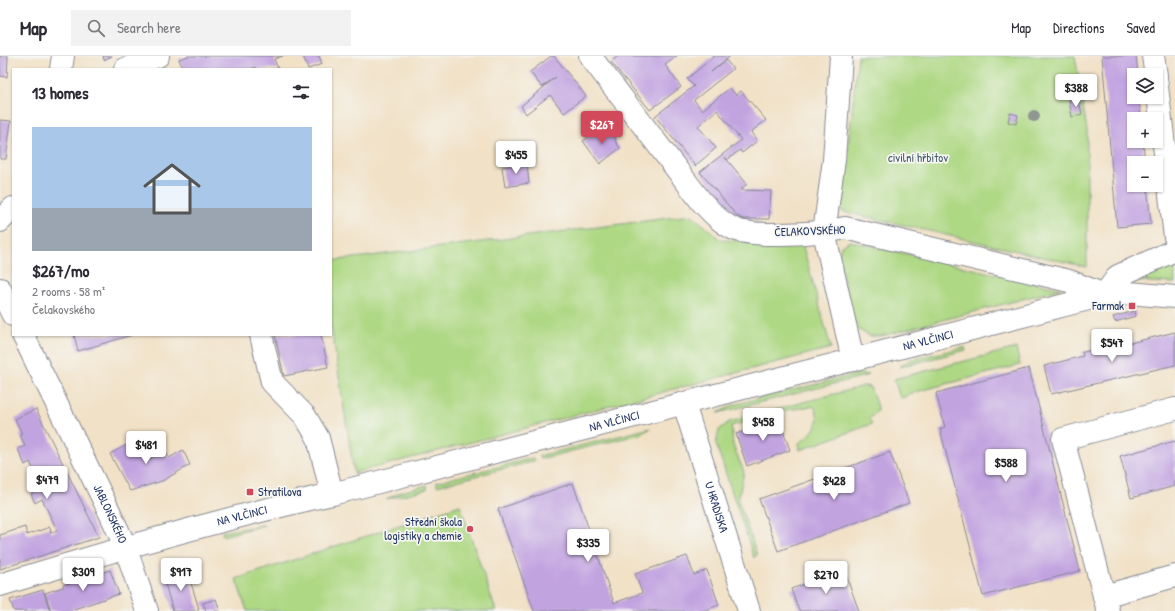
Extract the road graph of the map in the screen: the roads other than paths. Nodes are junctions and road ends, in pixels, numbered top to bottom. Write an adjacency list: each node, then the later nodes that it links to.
1 (63, 56): 6 (street)
2 (158, 56): 7 (street)
3 (590, 56): 12 (street, ČELAKOVSKÉHO)
4 (841, 56): 12 (street)
5 (1153, 56): 8 (street)
6 (62, 68)
7 (127, 68)
8 (1155, 68)
9 (1159, 104): 13 (street)
10 (12, 209): 11 (street)
11 (0, 221)
12 (824, 232): 16 (street, ČELAKOVSKÉHO); 21 (street)
13 (1175, 237)
14 (1175, 250): 16 (street)
15 (0, 289): 18 (street)
16 (1104, 295): 17 (street, NA VLČINCI); 21 (street, NA VLČINCI)
17 (1175, 297)
18 (12, 313)
19 (23, 336): 25 (street, JABLONSKÉHO)
20 (262, 336): 24 (street)
21 (853, 360): 22 (street, NA VLČINCI)
22 (684, 404): 24 (street, NA VLČINCI); 30 (street, U HRADISKA)
23 (1175, 409): 28 (street)
24 (332, 494): 25 (street, NA VLČINCI)
25 (124, 546): 27 (street); 29 (street, JABLONSKÉHO)
26 (1175, 576): 28 (street)
27 (0, 585)
28 (1106, 603)
29 (147, 611)
30 (749, 611)

